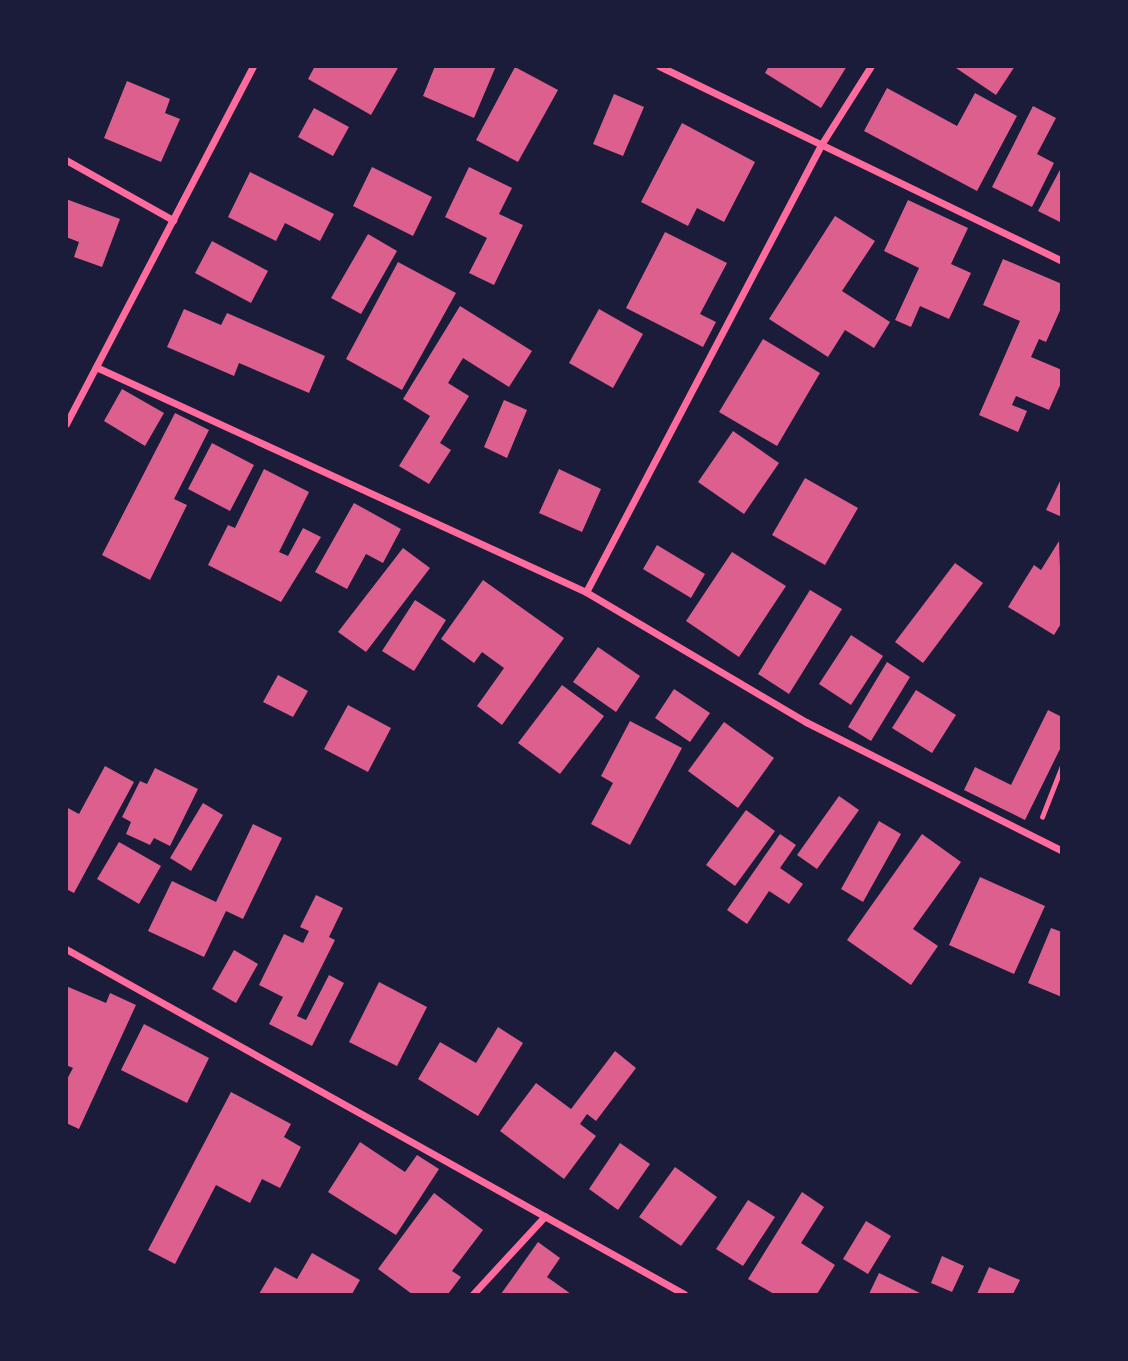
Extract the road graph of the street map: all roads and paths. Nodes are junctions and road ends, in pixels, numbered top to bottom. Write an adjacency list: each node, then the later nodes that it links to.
1 (253, 66): 6 (street)
2 (659, 66): 4 (street)
3 (871, 66): 4 (street)
4 (821, 145): 7 (street); 10 (street)
5 (66, 160): 6 (street)
6 (173, 220): 8 (street)
7 (1062, 261)
8 (96, 367): 9 (street); 10 (street)
9 (66, 424)
10 (586, 592): 12 (street)
11 (1062, 766): 12 (path)
12 (1034, 838): 13 (street)
13 (1062, 851)
14 (66, 948): 15 (street)
15 (545, 1216): 16 (street); 17 (street)
16 (474, 1294)
17 (684, 1294)

